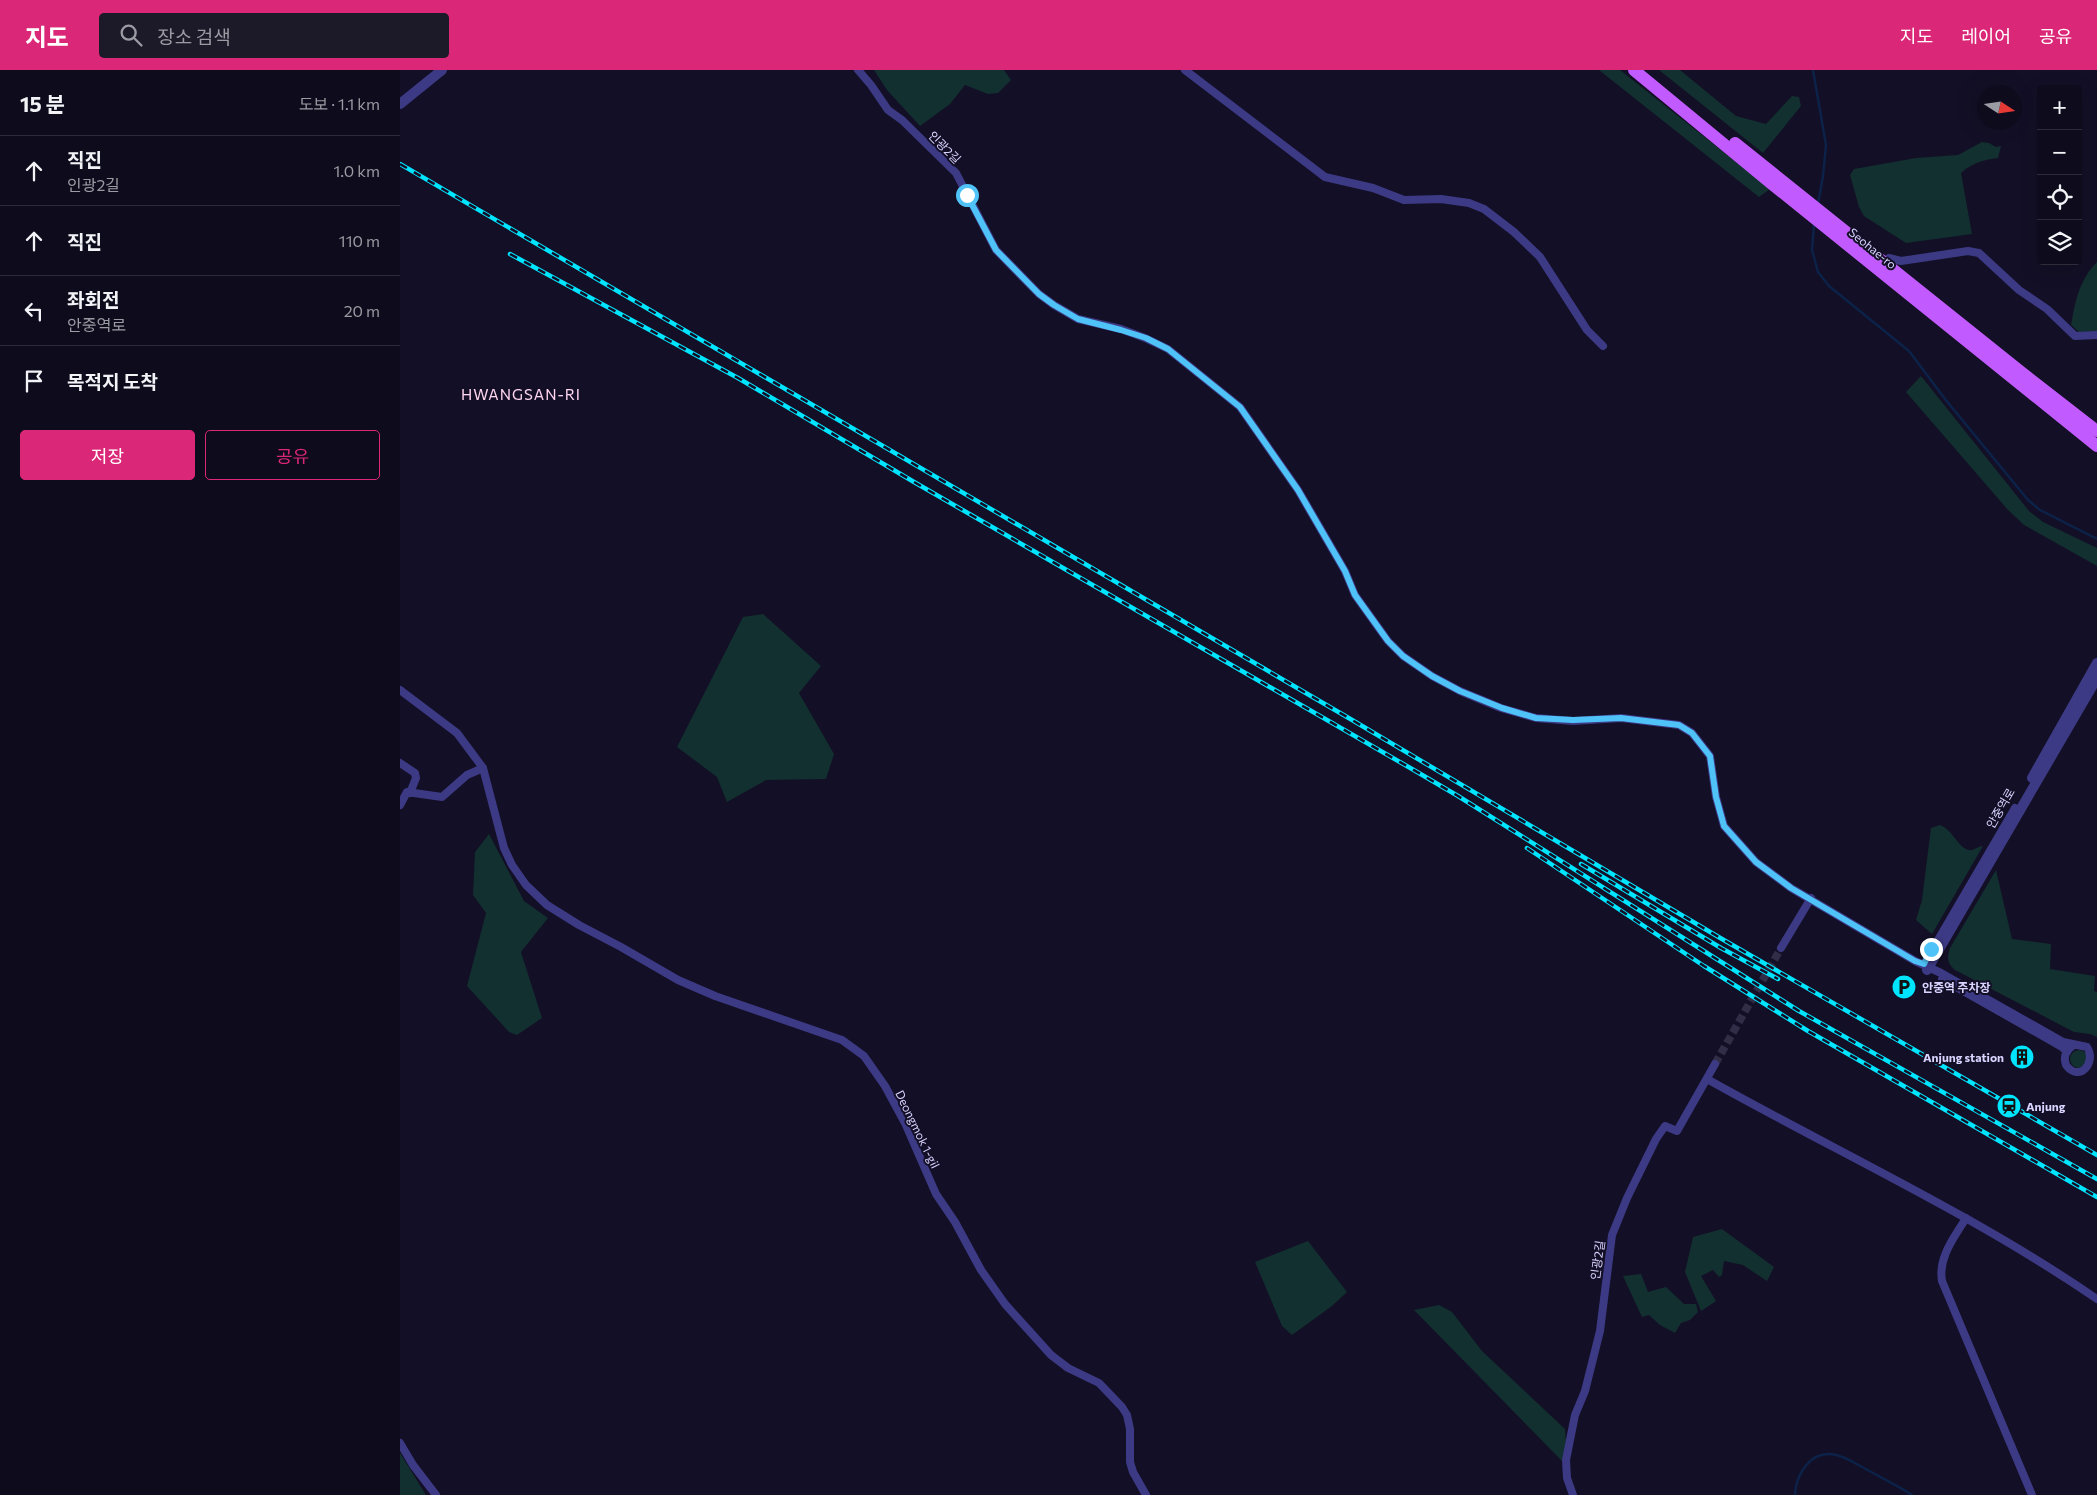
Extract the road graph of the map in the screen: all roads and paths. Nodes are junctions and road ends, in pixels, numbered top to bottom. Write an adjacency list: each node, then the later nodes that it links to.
1 (442, 70): 6 (street)
2 (858, 70): 22 (street, 인광2길)
3 (1185, 70): 11 (street)
4 (1634, 70): 7 (main road, Seohae-ro)
5 (1644, 70): 7 (main road, Seohae-ro)
6 (400, 104)
7 (1809, 208): 8 (main road, Seohae-ro)
8 (1825, 216): 12 (main road, Seohae-ro); 13 (main road, Seohae-ro)
9 (1889, 258): 10 (street, Seohae-ro)
10 (2097, 335)
11 (1602, 346)
12 (2097, 431)
13 (2097, 446)
14 (2097, 664): 21 (street, 안중역로)
15 (2097, 678): 24 (street)
16 (400, 690): 18 (street, Deongmok 1-gil)
17 (400, 763): 19 (street)
18 (483, 768): 19 (street); 35 (street, Deongmok 1-gil)
19 (410, 793): 20 (street)
20 (400, 805)
21 (2015, 808): 24 (street, 안중역로)
22 (1811, 898): 23 (street); 24 (street, 인광2길)
23 (1781, 948)
24 (1927, 967): 25 (street); 26 (street)
25 (2074, 1045): 26 (street); 28 (street)
26 (2067, 1052): 28 (street)
27 (1715, 1064): 30 (street, 인광2길)
28 (2089, 1068): 29 (street)
29 (2097, 1074)
30 (1707, 1079): 31 (street); 36 (street, 인광2길)
31 (1966, 1218): 32 (street); 37 (street)
32 (2097, 1299)
33 (400, 1442): 34 (street)
34 (436, 1495)
35 (1146, 1495)
36 (1573, 1495)
37 (2032, 1495)

